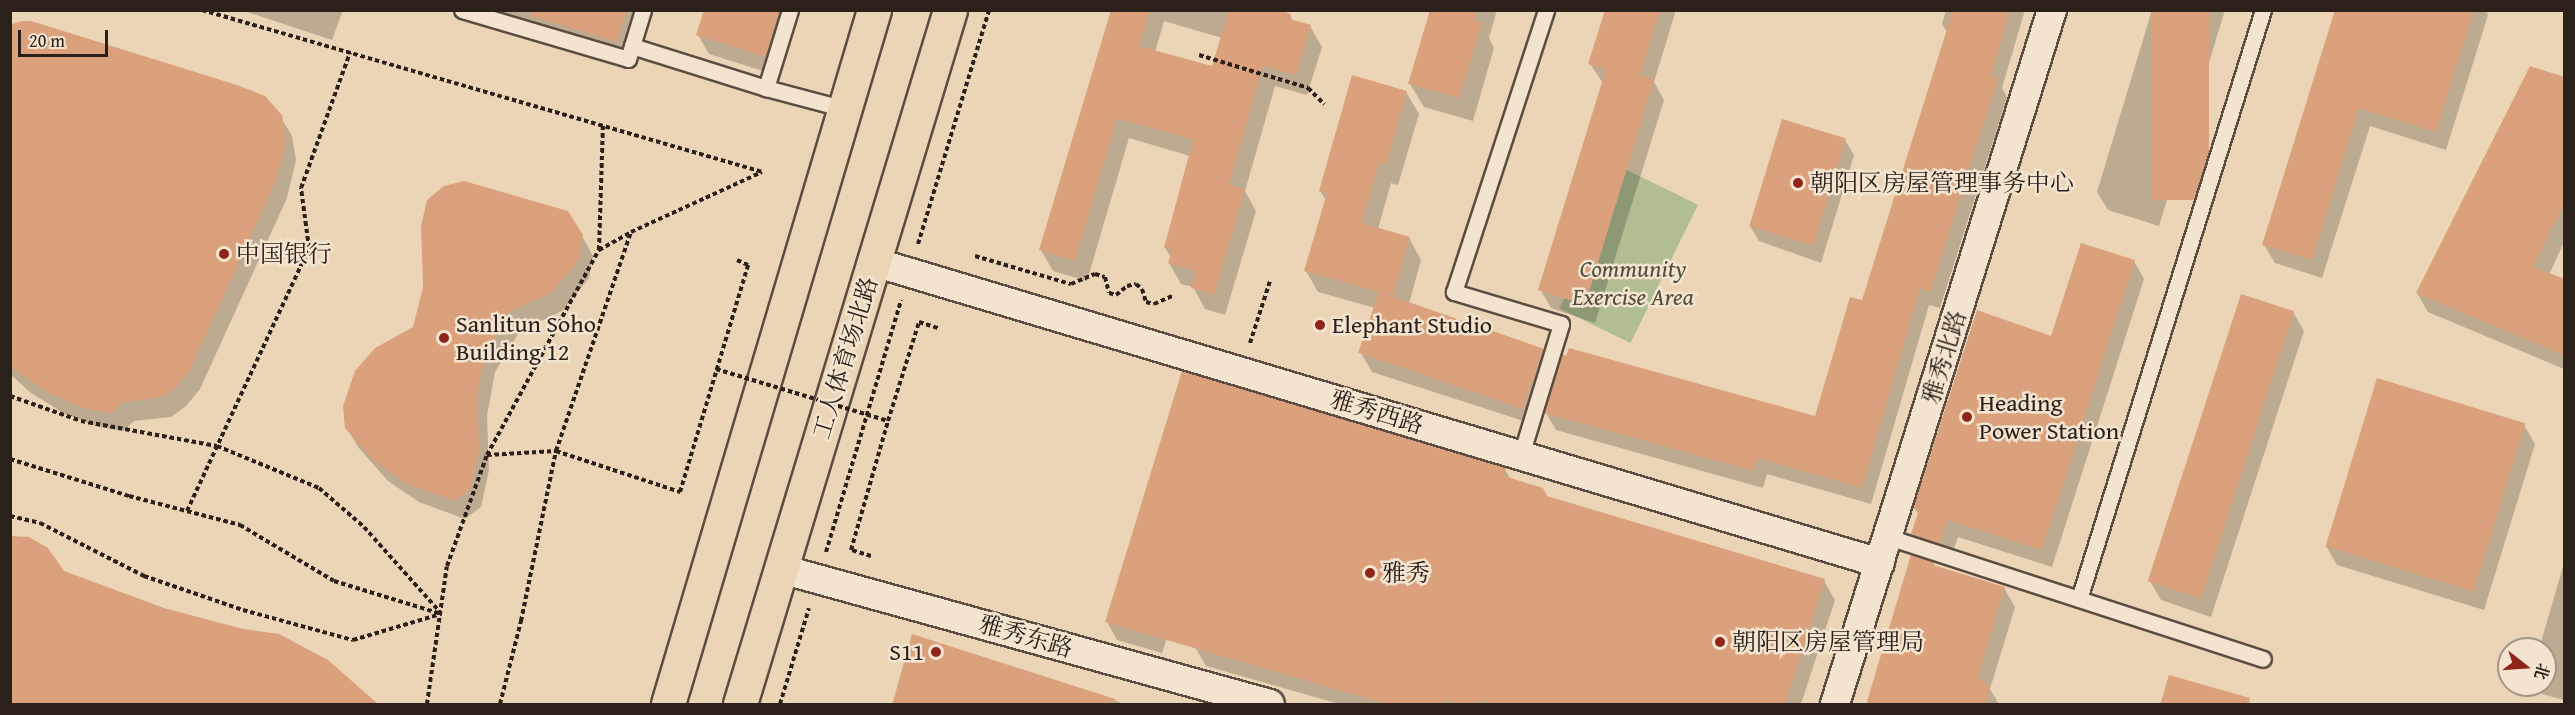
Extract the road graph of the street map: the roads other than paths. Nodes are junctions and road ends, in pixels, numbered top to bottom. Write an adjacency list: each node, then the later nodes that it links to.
1 (462, 10): 9 (lane)
2 (643, 10): 9 (lane)
3 (790, 10): 10 (lane)
4 (874, 10): 11 (main road)
5 (950, 10): 12 (main road, 工人体育场北路)
6 (1546, 10): 13 (lane)
7 (2052, 10): 14 (street, 雅秀北路)
8 (2263, 10): 17 (lane)
9 (632, 46): 10 (lane)
10 (766, 88): 11 (lane)
11 (845, 109): 19 (main road)
12 (874, 262): 13 (street, 雅秀西路); 16 (main road, 工人体育场北路)
13 (1521, 455): 15 (street, 雅秀西路)
14 (1888, 537): 15 (street, 雅秀北路); 17 (lane)
15 (1880, 563): 22 (street, 雅秀北路)
16 (781, 569): 20 (main road, 工人体育场北路); 21 (street, 雅秀东路)
17 (2079, 599): 18 (lane)
18 (2263, 659)
19 (668, 705)
20 (740, 705)
21 (1270, 705)
22 (1835, 705)

